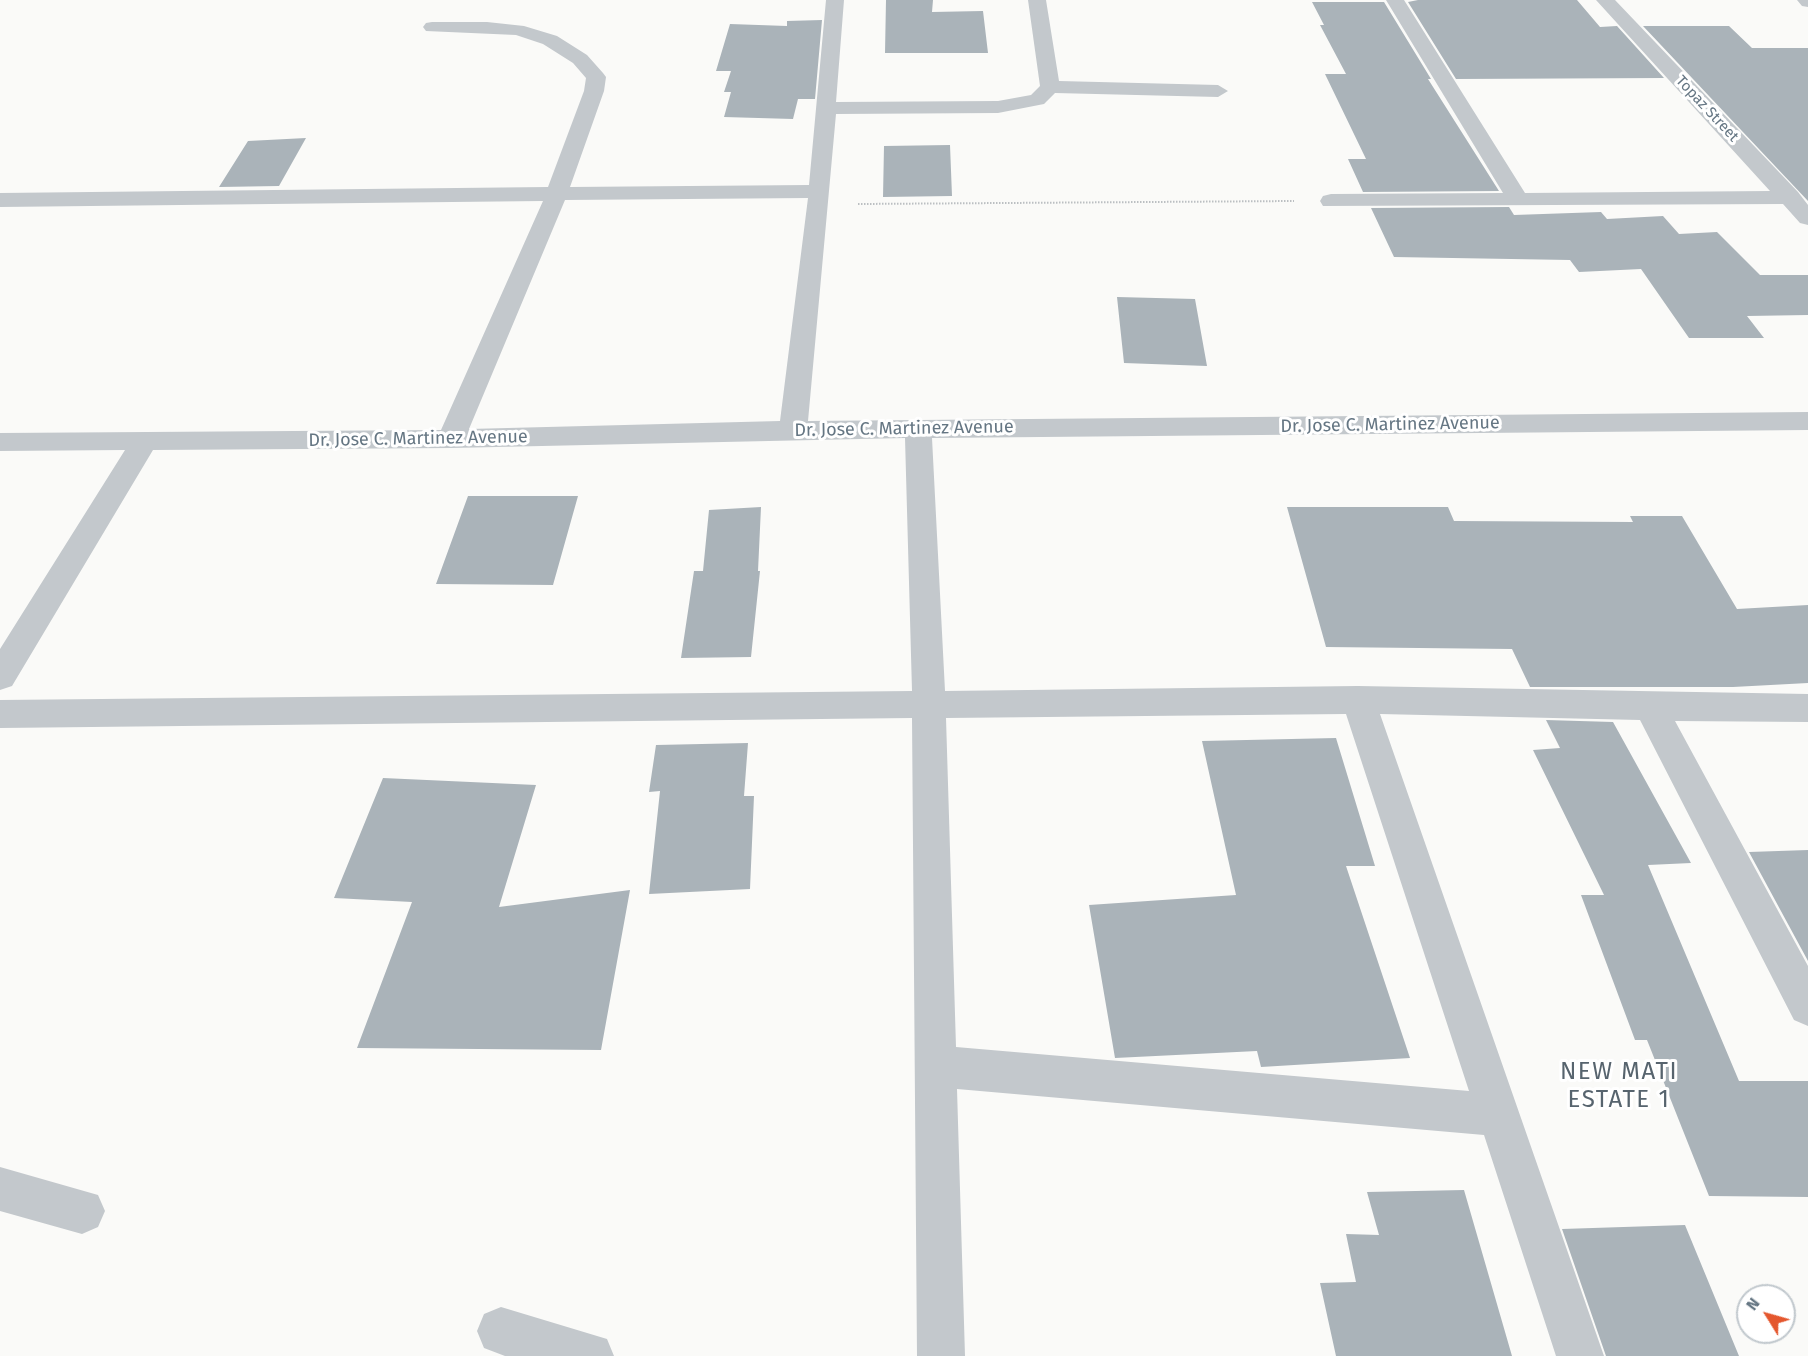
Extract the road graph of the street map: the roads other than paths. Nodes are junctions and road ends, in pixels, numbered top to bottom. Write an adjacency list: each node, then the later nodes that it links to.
1 (835, 0): 8 (street)
2 (1037, 0): 6 (street)
3 (1395, 0): 12 (street)
4 (1605, 0): 10 (street, Topaz Street)
5 (432, 27): 9 (street)
6 (1050, 87): 7 (street); 8 (street)
7 (1218, 90)
8 (825, 108): 11 (street)
9 (557, 194): 11 (street); 13 (street); 19 (street)
10 (1790, 197): 12 (street); 15 (street, Topaz Street)
11 (818, 198): 18 (street)
12 (1518, 199): 14 (street)
13 (0, 200)
14 (1331, 201)
15 (1808, 218)
16 (1808, 421): 17 (street, Dr. Jose C. Martinez Avenue)
17 (918, 429): 18 (street, Dr. Jose C. Martinez Avenue); 24 (street)
18 (793, 430): 19 (street, Dr. Jose C. Martinez Avenue)
19 (452, 439): 21 (street, Dr. Jose C. Martinez Avenue)
20 (0, 442): 21 (street, Dr. Jose C. Martinez Avenue)
21 (144, 443): 22 (street)
22 (0, 677)
23 (1358, 700): 24 (street); 25 (street); 30 (street)
24 (929, 704): 27 (street); 29 (street)
25 (1650, 707): 26 (street); 28 (street)
26 (1808, 708)
27 (0, 714)
28 (1808, 1006)
29 (935, 1066): 30 (street); 35 (street)
30 (1497, 1115): 36 (street)
31 (0, 1189): 32 (street)
32 (82, 1211)
33 (501, 1331): 34 (street)
34 (590, 1356)
35 (941, 1356)
36 (1580, 1356)

